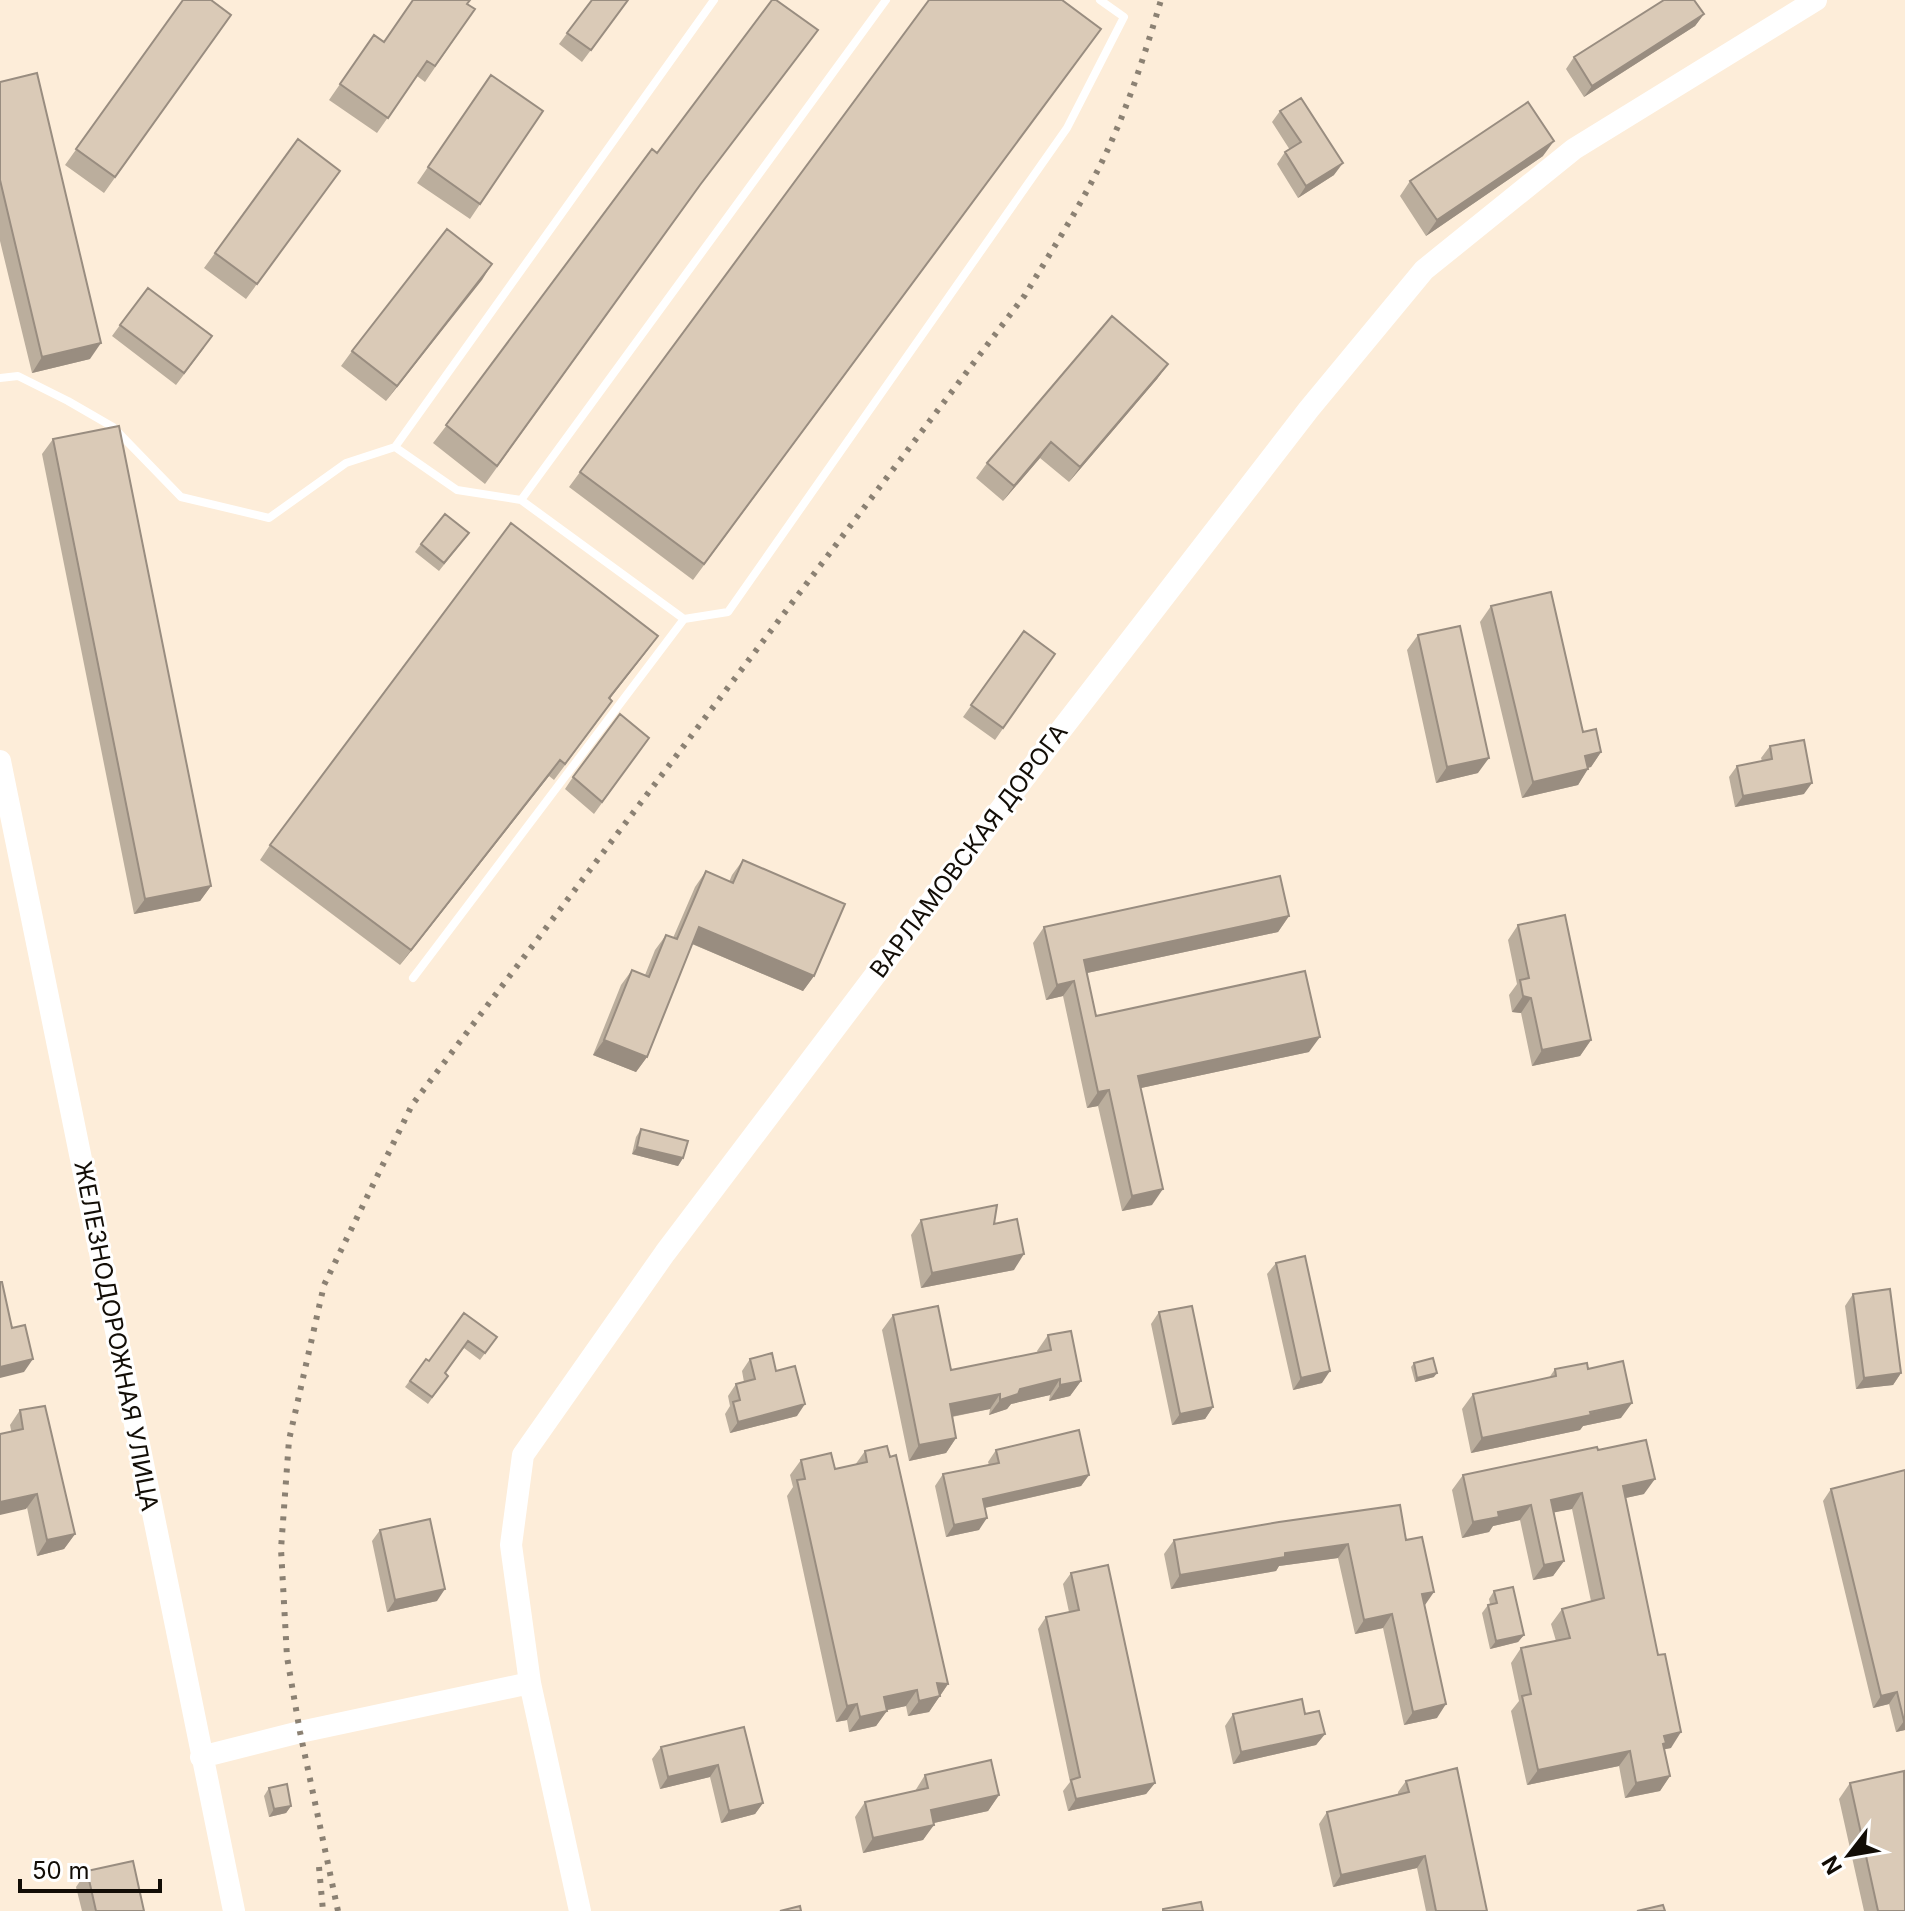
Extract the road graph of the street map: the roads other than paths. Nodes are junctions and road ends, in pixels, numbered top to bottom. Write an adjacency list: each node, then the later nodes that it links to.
1 (714, 0): 6 (lane)
2 (886, 0): 7 (lane)
3 (1100, 0): 8 (lane)
4 (1816, 0): 11 (street, ВАРЛАМОВСКАЯ ДОРОГА)
5 (0, 378): 6 (lane)
6 (395, 447): 7 (lane)
7 (521, 500): 8 (lane)
8 (684, 619): 10 (lane)
9 (0, 761): 12 (street, ЖЕЛЕЗНОДОРОЖНАЯ УЛИЦА)
10 (413, 978)
11 (530, 1683): 12 (street); 14 (street, ВАРЛАМОВСКАЯ ДОРОГА)
12 (201, 1757): 13 (street, ЖЕЛЕЗНОДОРОЖНАЯ УЛИЦА)
13 (234, 1911)
14 (580, 1911)

